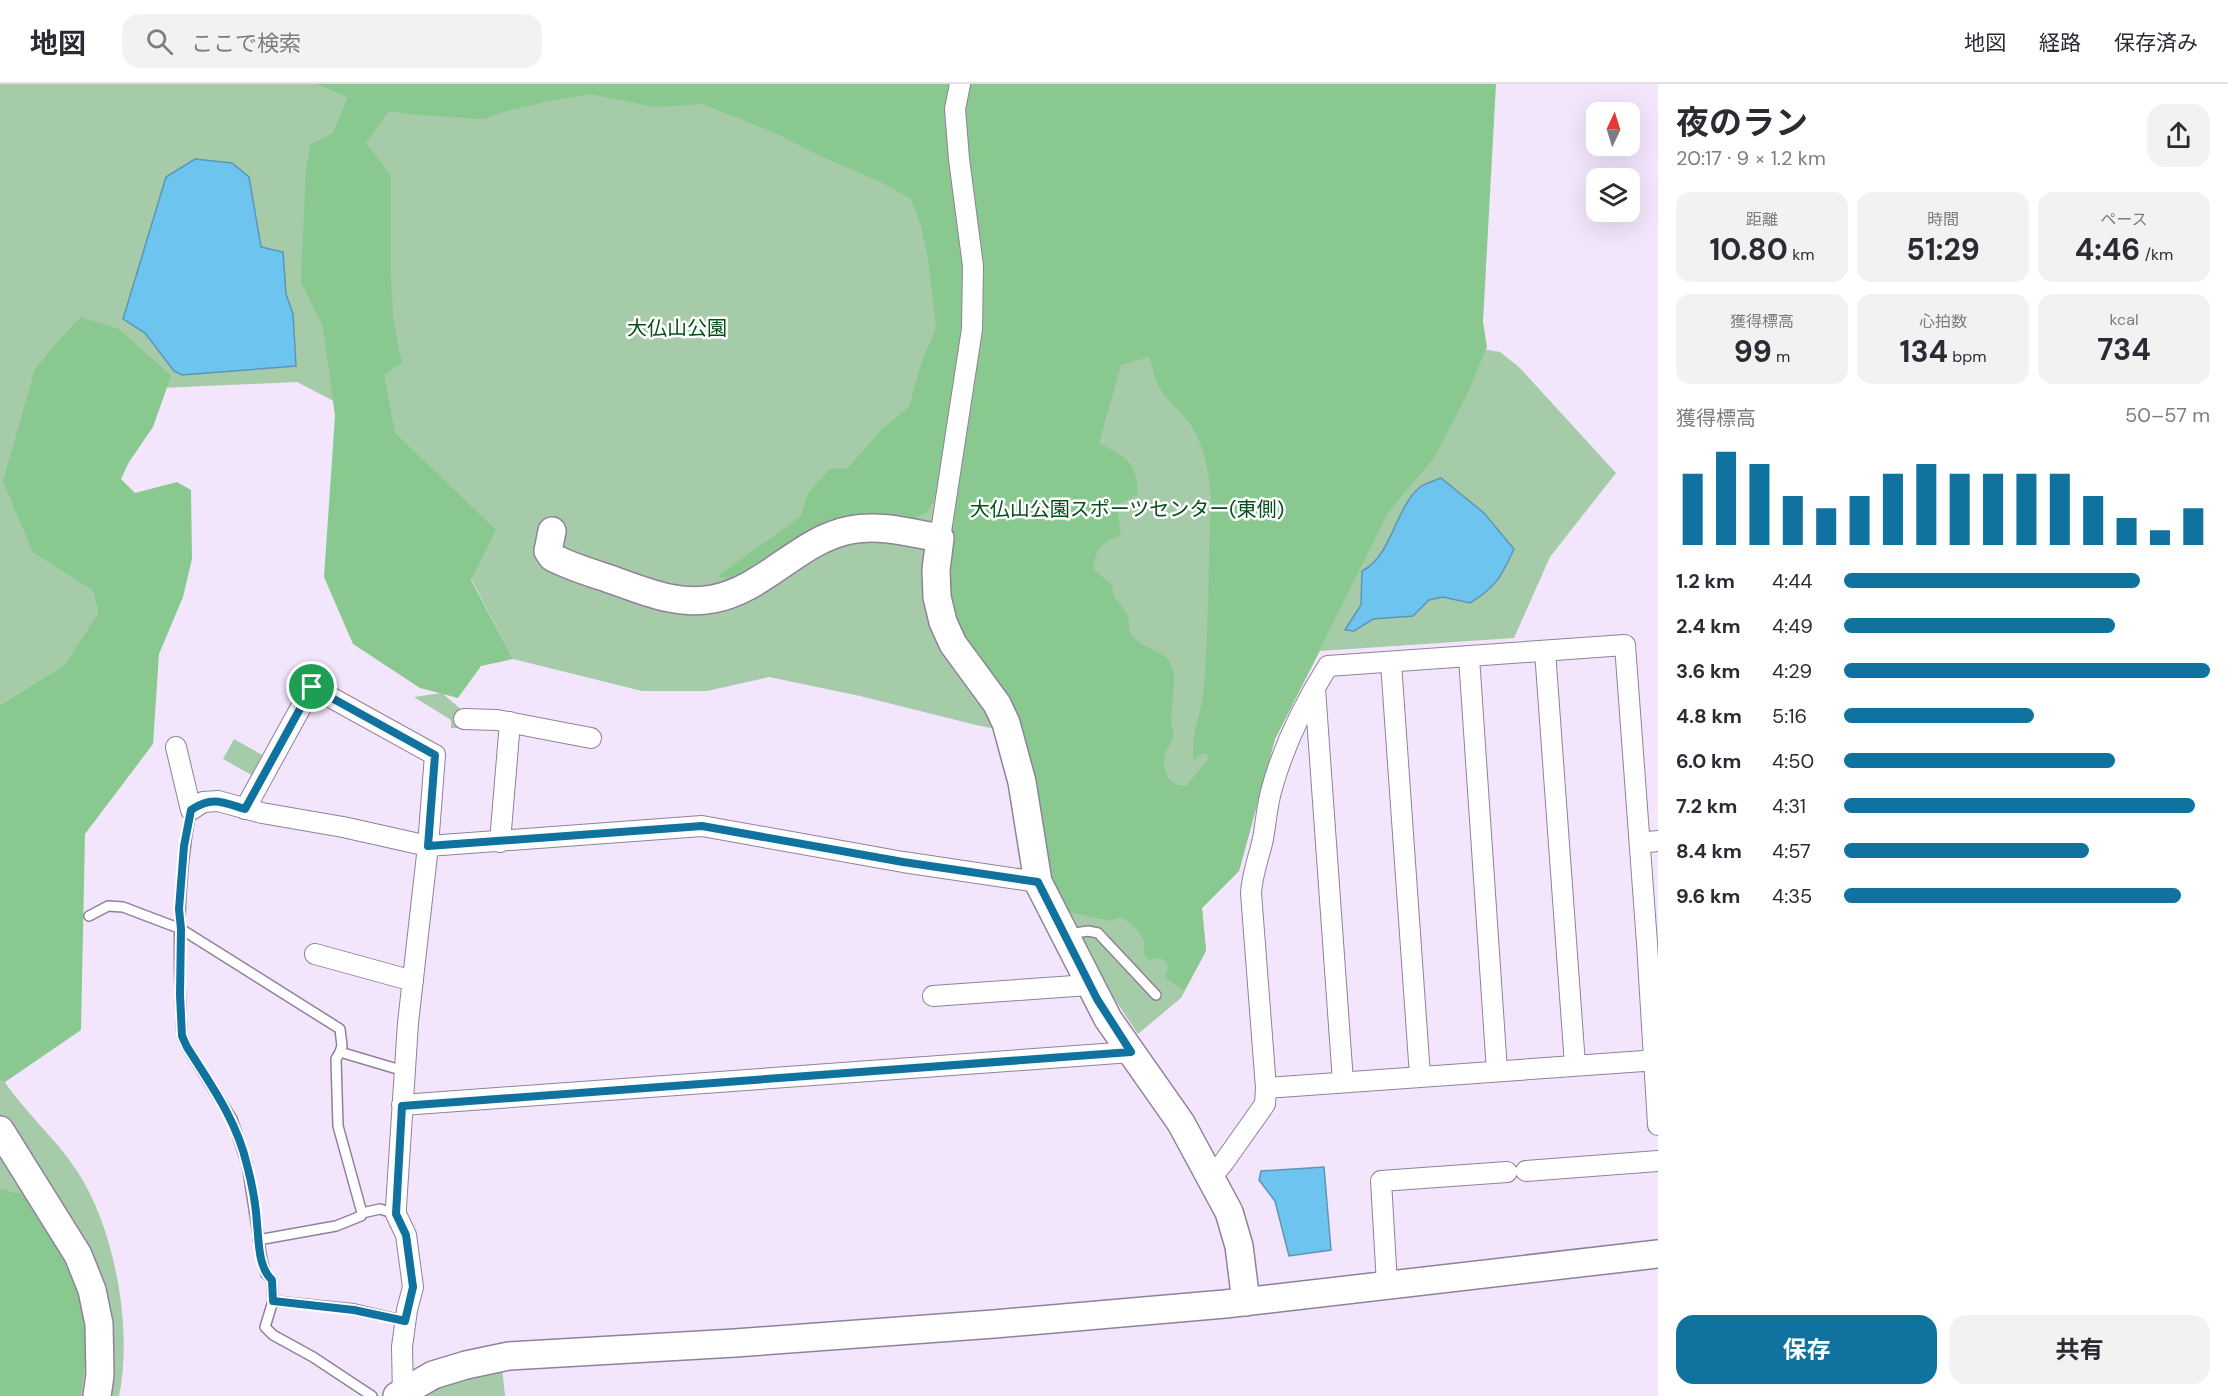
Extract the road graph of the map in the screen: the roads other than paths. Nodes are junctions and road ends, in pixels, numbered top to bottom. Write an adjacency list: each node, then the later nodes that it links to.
1 (960, 84): 3 (street)
2 (552, 531): 3 (street)
3 (940, 538): 17 (street)
4 (1545, 651): 5 (street); 15 (street); 30 (street)
5 (1469, 657): 6 (street); 32 (street)
6 (1391, 663): 7 (street); 33 (street)
7 (1315, 687): 34 (street); 35 (street)
8 (464, 719): 9 (street)
9 (510, 722): 10 (street); 14 (street)
10 (591, 738)
11 (176, 747): 13 (street)
12 (245, 809): 13 (street); 16 (street); 16 (street)
13 (191, 810): 19 (lane)
14 (500, 842): 16 (street); 17 (street)
15 (1649, 842): 21 (street)
16 (428, 846): 23 (street)
17 (1038, 882): 20 (street)
18 (89, 916): 19 (lane)
19 (181, 929): 27 (lane); 43 (lane)
20 (1064, 935): 24 (street); 25 (lane)
21 (1652, 942): 29 (street)
22 (315, 954): 23 (street)
23 (412, 981): 31 (street)
24 (1089, 986): 26 (street); 28 (street)
25 (1156, 995)
26 (933, 996)
27 (340, 1052): 31 (lane); 41 (lane)
28 (1131, 1052): 36 (street); 40 (street)
29 (1656, 1060): 30 (street); 37 (street)
30 (1575, 1065): 32 (street)
31 (404, 1071): 36 (street)
32 (1497, 1071): 33 (street)
33 (1420, 1076): 34 (street)
34 (1342, 1082): 35 (street)
35 (1266, 1088): 40 (street)
36 (402, 1106): 42 (street)
37 (1658, 1125)
38 (0, 1130): 50 (street)
39 (1658, 1161): 45 (street)
40 (1211, 1178): 47 (street)
41 (362, 1213): 42 (lane); 43 (lane)
42 (396, 1214): 48 (street)
43 (258, 1240): 46 (lane)
44 (1658, 1254): 45 (street)
45 (1387, 1284): 47 (street)
46 (273, 1301): 48 (lane); 51 (lane)
47 (1246, 1302): 49 (street)
48 (405, 1321): 49 (street)
49 (401, 1395)
50 (97, 1396)
51 (372, 1396)

